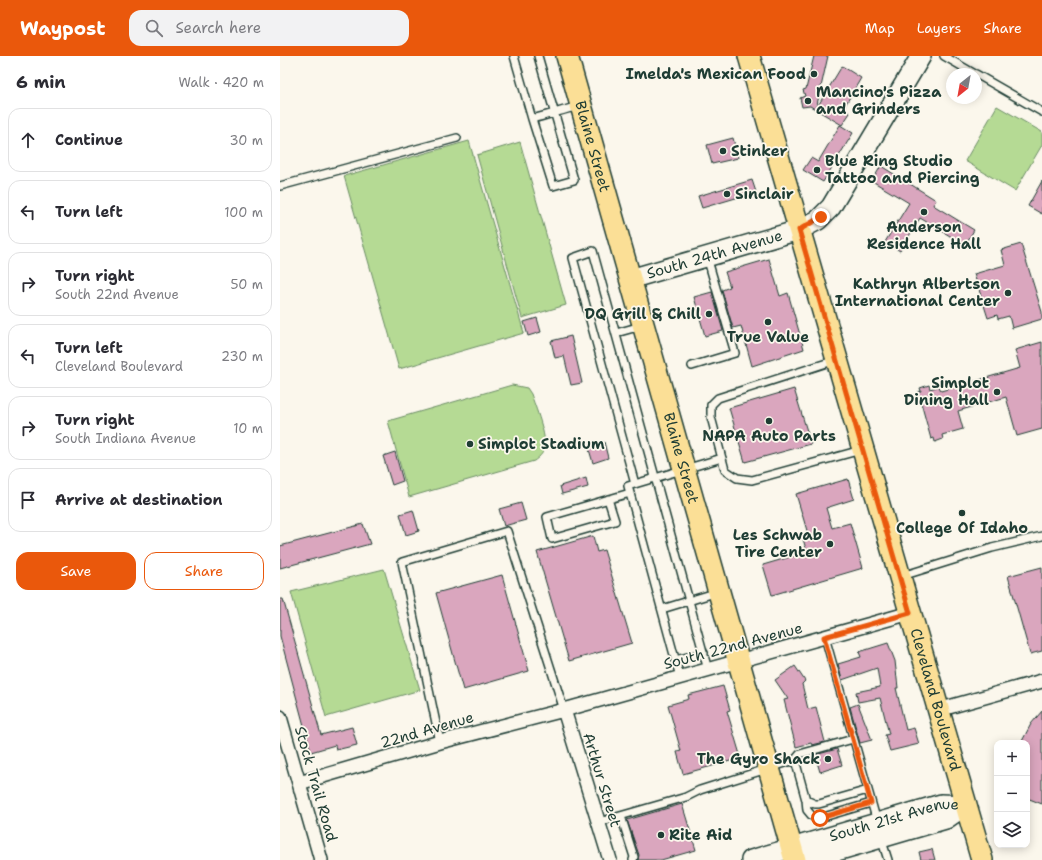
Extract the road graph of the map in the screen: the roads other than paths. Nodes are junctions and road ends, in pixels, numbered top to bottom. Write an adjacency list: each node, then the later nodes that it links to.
1 (514, 56): 12 (lane)
2 (538, 56): 11 (lane)
3 (567, 56): 9 (main road, Blaine Street)
4 (749, 56): 15 (main road, Cleveland Boulevard)
5 (921, 56): 15 (main road, South 24th Avenue)
6 (944, 56): 7 (lane)
7 (965, 68)
8 (982, 77): 10 (lane)
9 (581, 106): 11 (lane); 17 (main road, Blaine Street)
10 (1042, 112)
11 (555, 113): 12 (lane); 12 (lane)
12 (532, 119)
13 (457, 138): 14 (lane)
14 (280, 186)
15 (799, 230): 16 (main road, South 24th Avenue); 20 (main road, Cleveland Boulevard)
16 (707, 256): 17 (main road, South 24th Avenue); 21 (lane)
17 (630, 278): 18 (main road, Blaine Street)
18 (643, 326): 19 (lane); 24 (main road, Blaine Street)
19 (616, 333): 25 (lane); 26 (lane)
20 (837, 360): 22 (main road, Cleveland Boulevard); 23 (lane)
21 (692, 366)
22 (863, 450): 23 (lane); 30 (main road, Cleveland Boulevard)
23 (722, 458): 24 (lane)
24 (684, 469): 25 (lane); 31 (main road, Blaine Street)
25 (656, 478): 26 (lane); 32 (lane)
26 (635, 484): 27 (lane)
27 (630, 493): 28 (lane); 33 (lane)
28 (608, 499): 28 (lane)
29 (1042, 536): 30 (lane)
30 (900, 577): 34 (main road, Cleveland Boulevard)
31 (718, 592): 32 (lane); 38 (main road, Blaine Street)
32 (689, 600): 33 (lane); 36 (lane)
33 (662, 609): 37 (lane)
34 (910, 613): 35 (street, South 22nd Avenue); 43 (main road, Cleveland Boulevard)
35 (824, 637): 38 (street, South 22nd Avenue); 45 (lane)
36 (704, 653): 37 (lane); 39 (lane)
37 (675, 660): 40 (lane)
38 (738, 662): 39 (street, South 22nd Avenue); 48 (main road, Blaine Street)
39 (708, 670): 40 (street, South 22nd Avenue)
40 (680, 677): 42 (street, South 22nd Avenue)
41 (1042, 681): 43 (street)
42 (564, 710): 46 (street, 22nd Avenue); 46 (lane); 55 (street, Arthur Street)
43 (938, 710): 53 (main road, Cleveland Boulevard)
44 (280, 717): 49 (street, Stock Trail Road)
45 (853, 739): 47 (lane); 50 (lane)
46 (440, 742): 49 (street, 22nd Avenue)
47 (794, 760): 48 (lane); 51 (lane)
48 (768, 769): 54 (lane); 57 (main road, Blaine Street)
49 (299, 783): 58 (street, Stock Trail Road)
50 (868, 790): 51 (lane); 52 (lane)
51 (806, 800): 52 (lane)
52 (871, 803): 56 (lane)
53 (966, 805): 56 (main road, South 21st Avenue); 63 (main road, Cleveland Boulevard)
54 (622, 816): 55 (lane); 60 (lane)
55 (599, 822): 59 (street, Arthur Street)
56 (879, 831): 57 (main road, South 21st Avenue); 62 (lane)
57 (797, 856): 61 (main road, South 21st Avenue)
58 (321, 860)
59 (610, 860)
60 (633, 860)
61 (751, 860)
62 (888, 860)
63 (982, 860)

